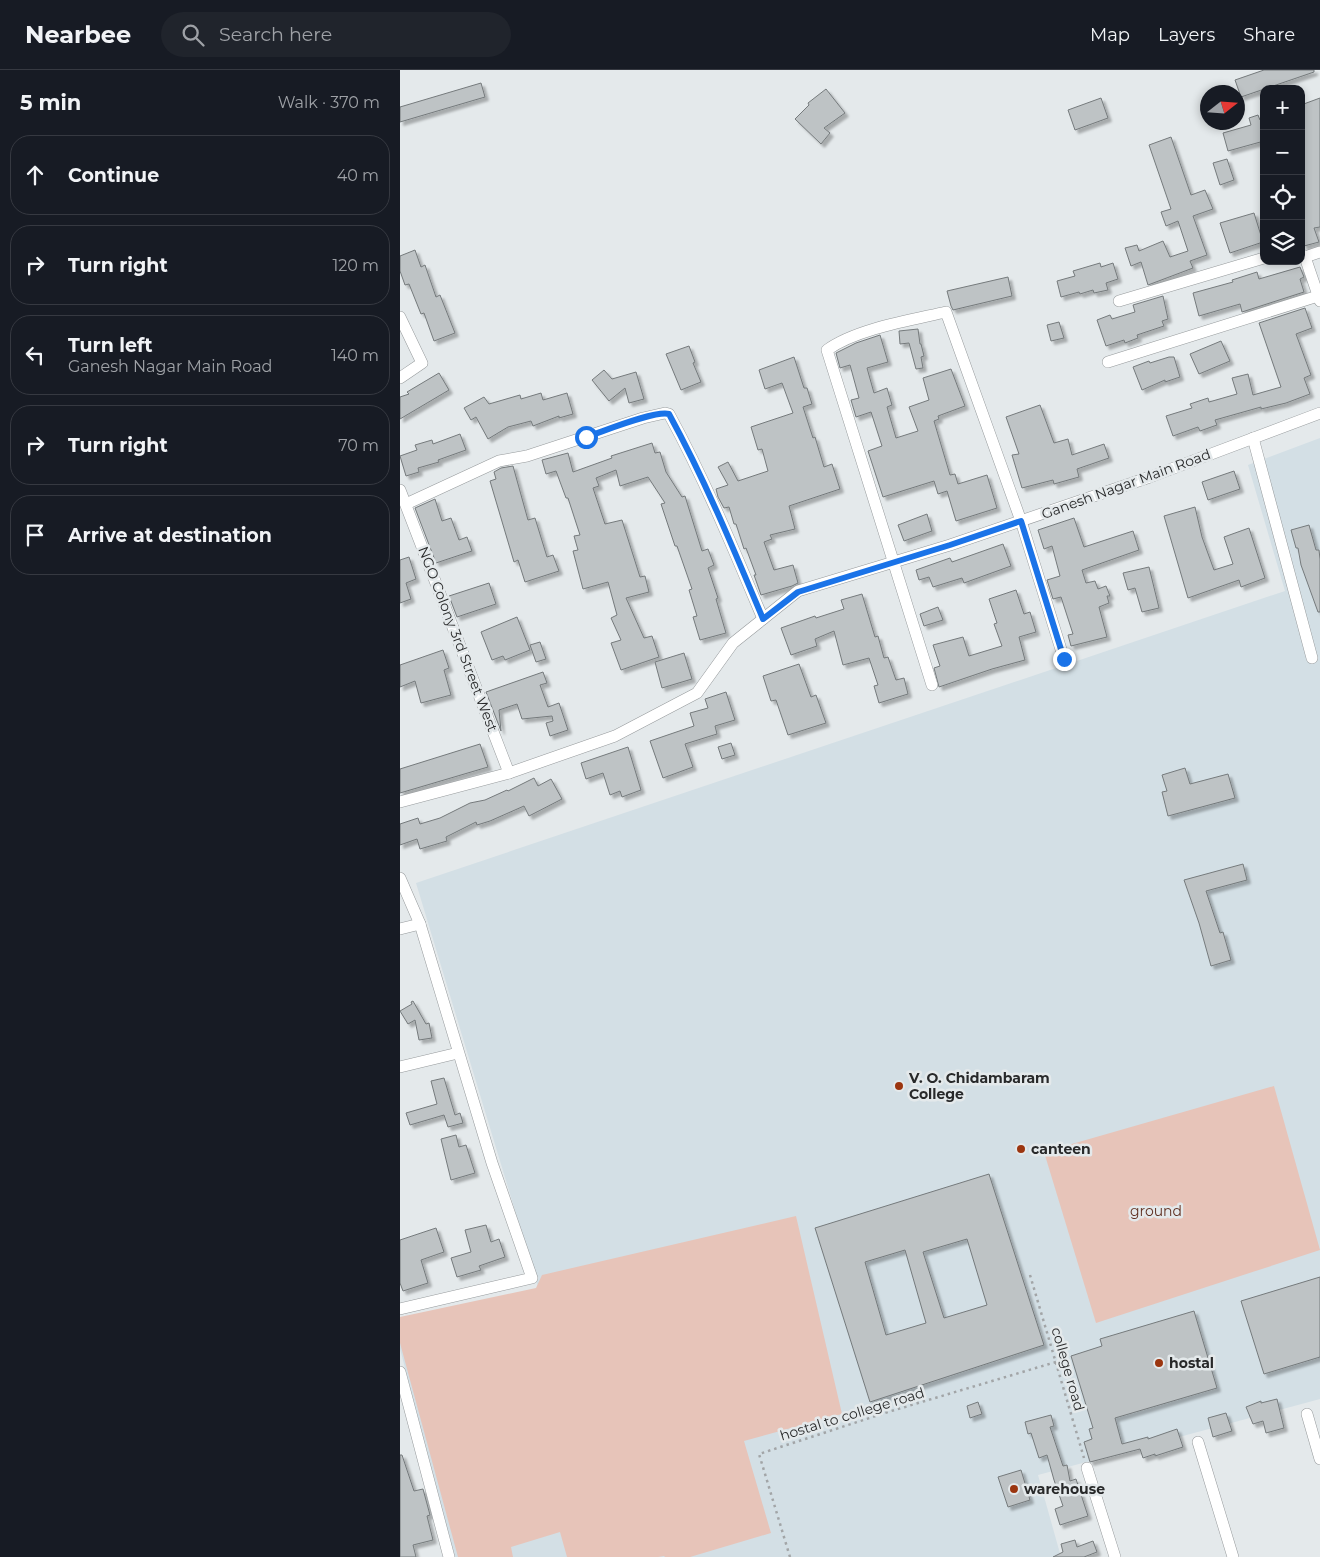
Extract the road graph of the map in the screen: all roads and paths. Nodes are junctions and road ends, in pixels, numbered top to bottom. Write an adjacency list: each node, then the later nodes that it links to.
1 (1320, 252): 2 (street)
2 (1305, 256)
3 (1260, 259): 6 (street)
4 (1305, 261): 5 (street)
5 (1319, 299): 8 (street)
6 (1120, 301)
7 (400, 317): 9 (street)
8 (1108, 362)
9 (400, 378)
10 (1320, 412): 11 (street, Ganesh Nagar Main Road)
11 (1252, 438): 14 (street, Ganesh Nagar Main Road); 17 (street)
12 (400, 490): 13 (street, NGO Colony 3rd Street West)
13 (406, 504): 16 (street); 20 (street, NGO Colony 3rd Street West)
14 (1021, 521): 15 (street, Ganesh Nagar Main Road); 15 (street); 18 (street)
15 (892, 563): 16 (street, Ganesh Nagar Main Road); 19 (street)
16 (763, 619): 20 (street, Ganesh Nagar Main Road)
17 (1312, 658)
18 (1064, 659)
19 (932, 685)
20 (509, 773): 21 (street, Ganesh Nagar Main Road)
21 (400, 802)
22 (400, 878): 23 (street)
23 (420, 924): 24 (street); 25 (street)
24 (400, 929)
25 (458, 1053): 26 (street); 28 (street)
26 (400, 1067)
27 (1030, 1275): 29 (path, college road)
28 (400, 1309)
29 (1056, 1362): 34 (path, college road); 36 (path, hostal to college road)
30 (400, 1372): 35 (street)
31 (1307, 1414): 33 (street)
32 (1198, 1442): 38 (street)
33 (1320, 1459)
34 (1087, 1468): 37 (street)
35 (449, 1557)
36 (790, 1557)
37 (1115, 1557)
38 (1233, 1557)

